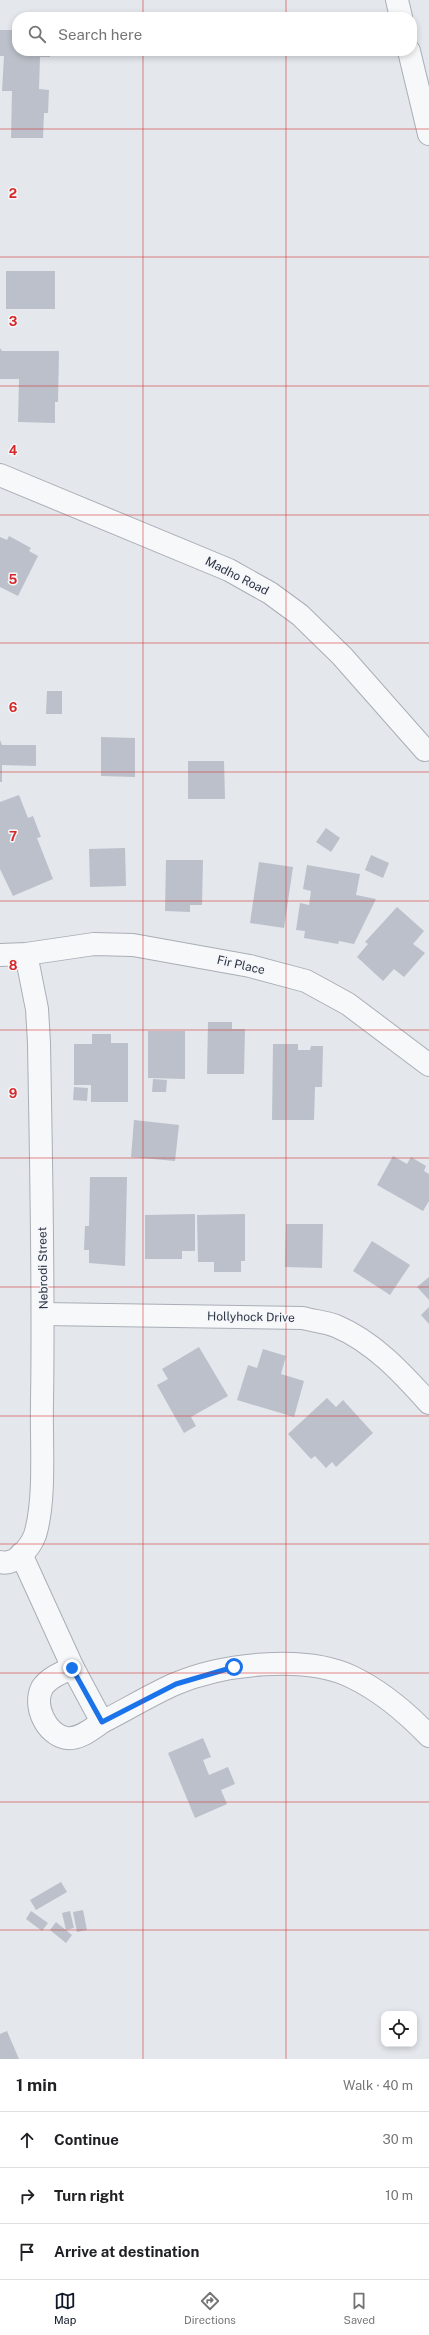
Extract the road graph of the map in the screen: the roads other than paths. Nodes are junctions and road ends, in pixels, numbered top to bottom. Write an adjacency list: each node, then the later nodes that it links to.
1 (398, 0): 2 (street)
2 (401, 12)
3 (410, 56): 4 (street)
4 (429, 134)
5 (0, 475): 6 (street, Madho Road)
6 (425, 750)
7 (26, 954): 8 (street, Fir Place); 9 (street, Fir Place); 10 (street, Nebrodi Street)
8 (0, 955)
9 (429, 1065)
10 (43, 1314): 11 (street, Hollyhock Drive); 12 (street, Nebrodi Street)
11 (429, 1403)
12 (21, 1554): 13 (street, Nebrodi Street); 14 (street)
13 (0, 1562)
14 (72, 1668): 15 (street); 15 (street)
15 (102, 1722): 16 (street)
16 (429, 1736)

